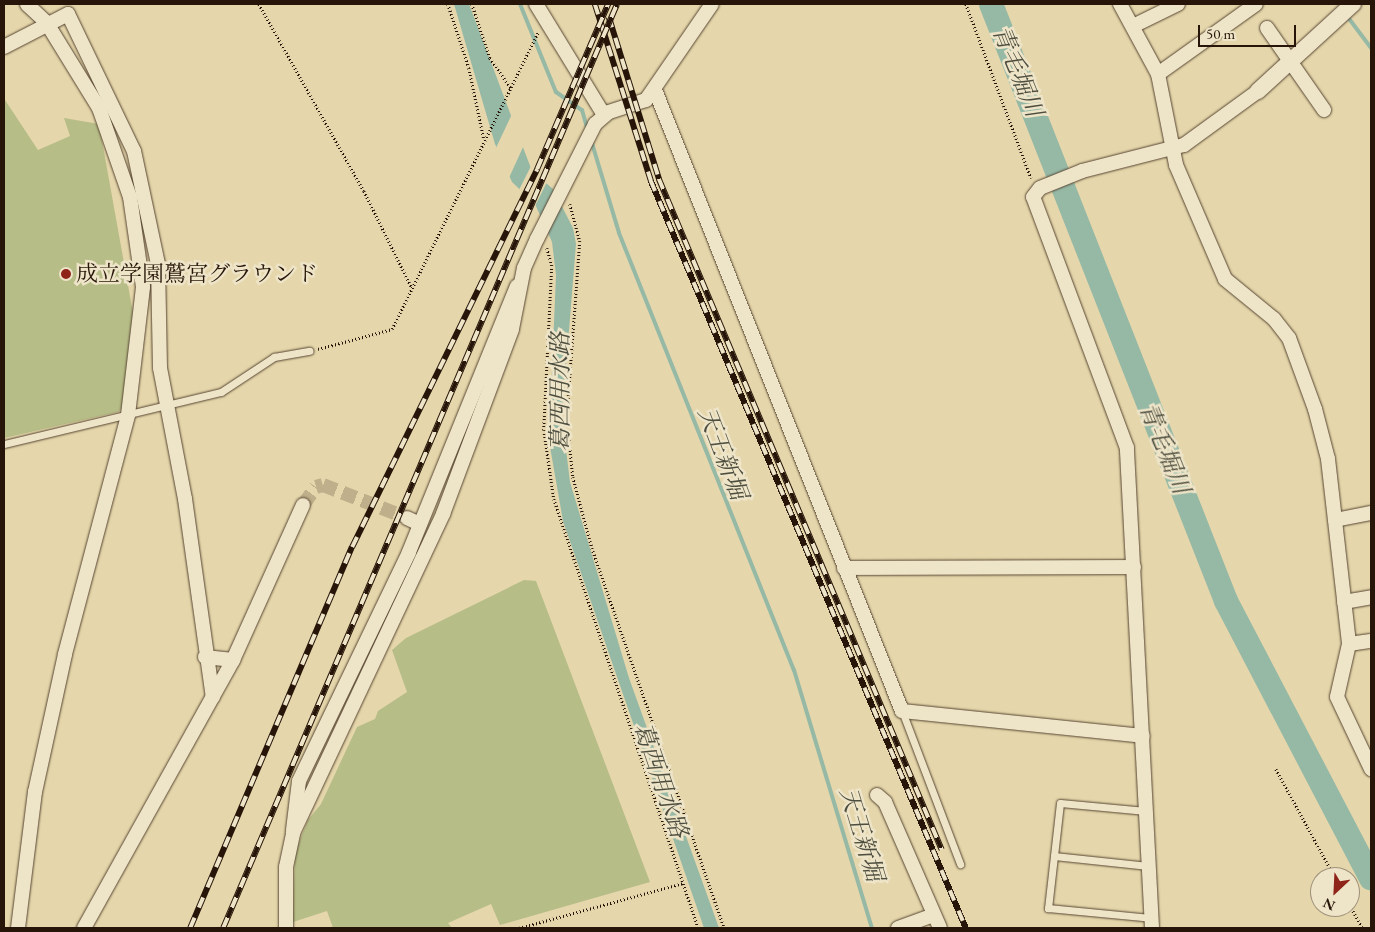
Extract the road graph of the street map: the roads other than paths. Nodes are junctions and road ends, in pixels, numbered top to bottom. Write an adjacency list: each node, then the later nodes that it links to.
1 (27, 4): 8 (street)
2 (536, 4): 17 (street)
3 (712, 4): 14 (street)
4 (1120, 4): 9 (street)
5 (1178, 4): 9 (street)
6 (1256, 4): 13 (street)
7 (1353, 4): 12 (street)
8 (46, 22): 11 (street); 21 (street); 22 (street)
9 (1133, 26): 13 (street)
10 (1268, 28): 12 (street)
11 (4, 47)
12 (1291, 61): 15 (street); 16 (street)
13 (1158, 74): 18 (street)
14 (656, 90): 17 (street); 30 (street)
15 (1258, 91): 18 (street)
16 (1324, 110)
17 (599, 120): 19 (street)
18 (1171, 150): 27 (street); 29 (street)
19 (521, 282): 28 (street); 41 (street)
20 (309, 351): 21 (lane)
21 (169, 408): 22 (lane); 35 (street)
22 (128, 415): 23 (lane); 51 (street)
23 (4, 444)
24 (303, 505): 36 (street)
25 (1371, 513): 27 (street)
26 (407, 518): 28 (street)
27 (1335, 520): 32 (street)
28 (420, 524): 38 (street)
29 (1134, 567): 30 (street); 40 (street)
30 (844, 568): 39 (street)
31 (1371, 597): 32 (street)
32 (1344, 602): 34 (street)
33 (1371, 641): 34 (street)
34 (1349, 644): 42 (street)
35 (205, 657): 36 (street); 37 (street)
36 (233, 660): 37 (street)
37 (213, 697): 52 (street)
38 (337, 706): 41 (street); 45 (street)
39 (902, 711): 40 (street); 47 (lane)
40 (1143, 736): 44 (street)
41 (335, 744): 45 (street)
42 (1371, 770)
43 (877, 795): 49 (street)
44 (1146, 811): 46 (lane); 48 (street)
45 (293, 833): 53 (street)
46 (1054, 856): 48 (lane); 50 (lane)
47 (960, 864)
48 (1148, 866): 50 (street)
49 (937, 922): 54 (street)
50 (1152, 923)
51 (18, 928)
52 (84, 928)
53 (286, 928)
54 (898, 928)

